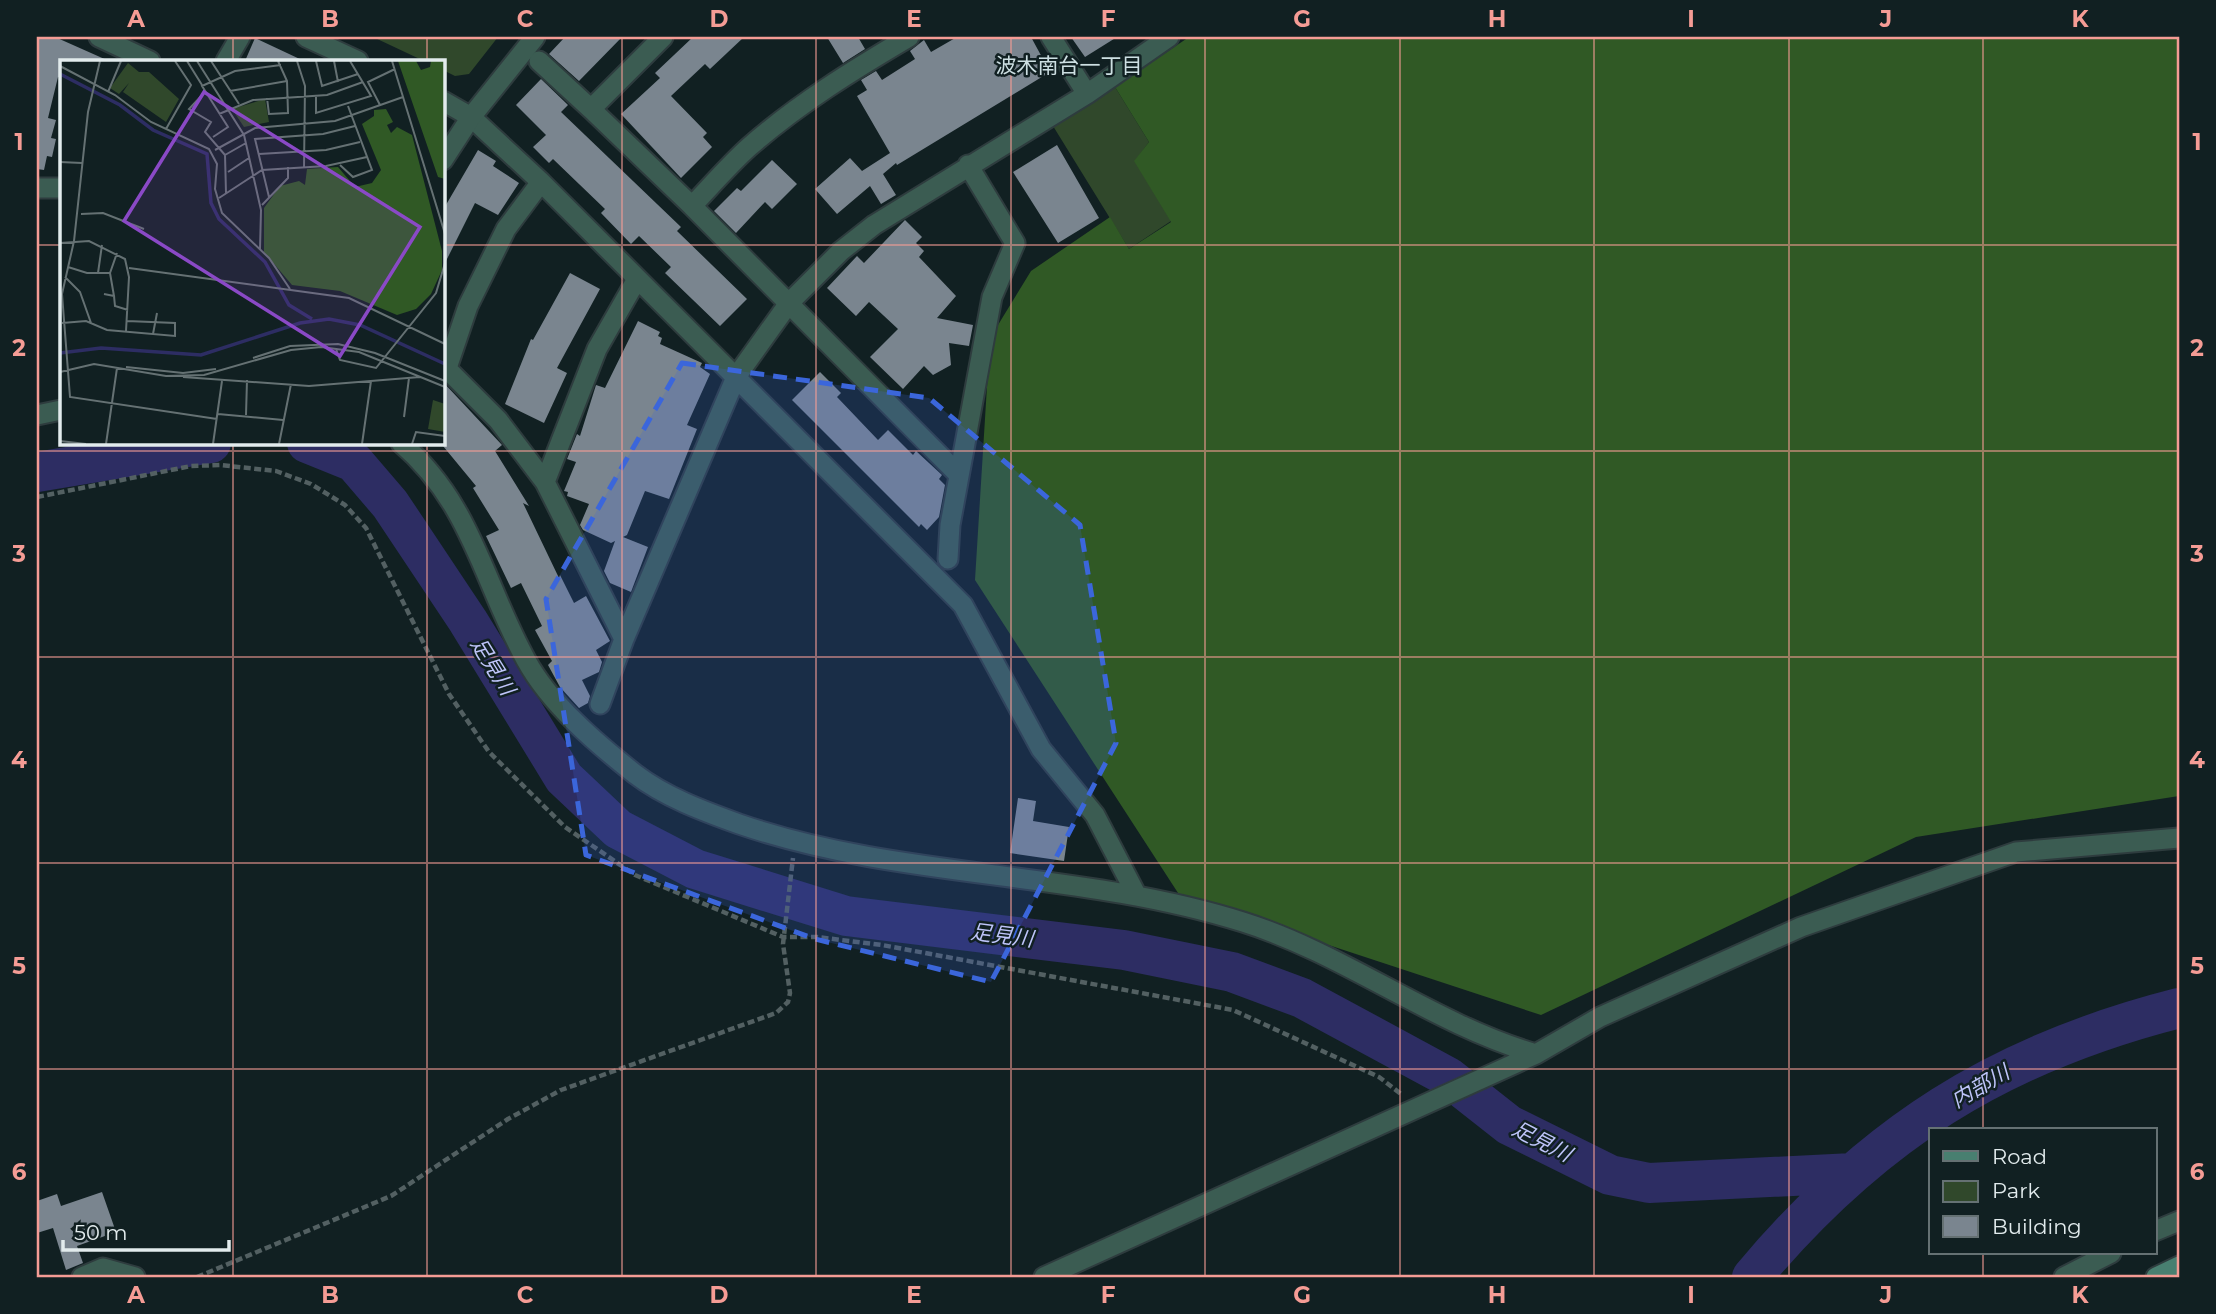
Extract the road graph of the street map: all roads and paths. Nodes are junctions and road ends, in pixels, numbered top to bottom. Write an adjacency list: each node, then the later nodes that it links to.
1 (99, 37): 9 (street)
2 (240, 37): 10 (street)
3 (306, 37): 11 (street)
4 (535, 37): 16 (street)
5 (663, 37): 15 (street)
6 (909, 37): 22 (street)
7 (1051, 37): 13 (street)
8 (1169, 37): 13 (street)
9 (148, 60)
10 (227, 60)
11 (356, 60)
12 (539, 61): 15 (street)
13 (1087, 94): 18 (street)
14 (444, 102): 16 (street)
15 (591, 109): 22 (street)
16 (471, 117): 17 (street); 19 (street)
17 (444, 158)
18 (968, 165): 24 (street); 30 (street)
19 (541, 181): 23 (street); 25 (street)
20 (60, 187): 21 (street)
21 (37, 188)
22 (692, 206): 24 (street)
23 (637, 279): 26 (street); 31 (street)
24 (789, 303): 26 (street); 30 (street)
25 (445, 367): 31 (street)
26 (736, 377): 34 (street); 38 (street)
27 (60, 410): 28 (street)
28 (37, 415)
29 (402, 444): 38 (street)
30 (959, 475): 33 (street)
31 (545, 482): 34 (street)
32 (37, 497): 39 (path)
33 (948, 559)
34 (624, 639): 35 (street)
35 (600, 704)
36 (2179, 838): 40 (street)
37 (794, 854): 39 (path)
38 (1137, 896): 40 (street)
39 (783, 937): 41 (path); 48 (path)
40 (1529, 1057): 41 (street)
41 (1427, 1103): 49 (street)
42 (2179, 1220): 43 (street)
43 (2156, 1231)
44 (2109, 1254): 50 (street)
45 (2179, 1266): 51 (main road)
46 (82, 1277): 47 (street)
47 (135, 1277)
48 (197, 1277)
49 (1044, 1277)
50 (2064, 1277)
51 (2156, 1277)

